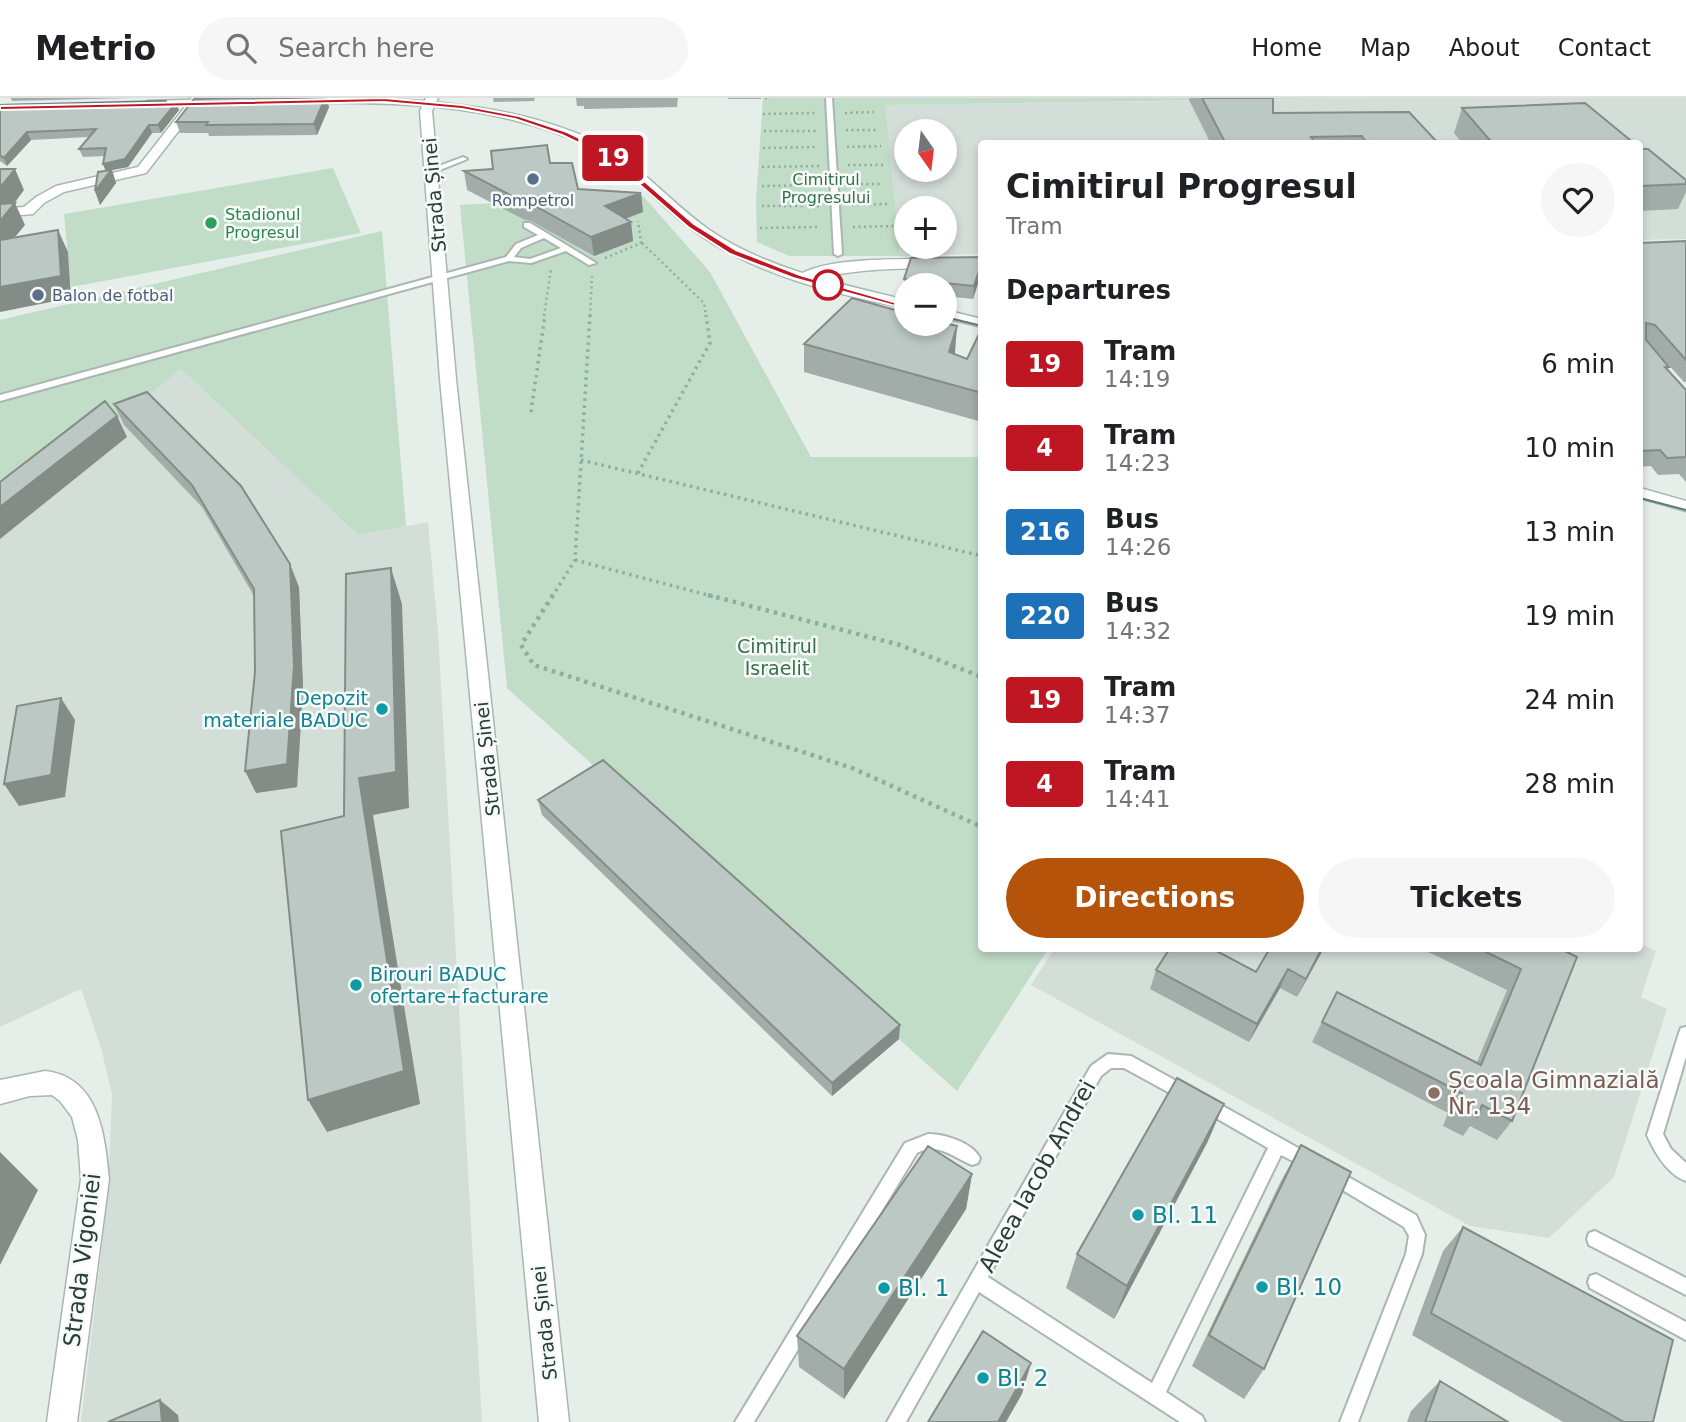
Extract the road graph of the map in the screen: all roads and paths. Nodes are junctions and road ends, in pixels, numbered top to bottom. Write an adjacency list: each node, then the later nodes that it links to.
1 (765, 98): 2 (path)
2 (771, 98)
3 (829, 98): 17 (lane)
4 (196, 100): 7 (street); 8 (street); 11 (street)
5 (287, 100): 6 (street)
6 (430, 100): 10 (street, Strada Șinei); 23 (street)
7 (234, 102)
8 (139, 104)
9 (463, 159): 10 (lane)
10 (432, 170): 22 (street, Strada Șinei)
11 (0, 213)
12 (638, 221): 15 (path)
13 (527, 225): 14 (lane)
14 (545, 236): 16 (lane); 19 (lane)
15 (641, 243): 20 (path); 30 (path)
16 (568, 248): 18 (lane); 20 (lane)
17 (838, 254)
18 (554, 255): 19 (lane); 28 (path)
19 (509, 258): 22 (lane)
20 (592, 263): 29 (path)
21 (978, 264): 23 (street)
22 (441, 277): 27 (lane); 50 (street, Strada Șinei)
23 (804, 277): 24 (street)
24 (894, 301)
25 (957, 317): 26 (street)
26 (978, 322)
27 (0, 398)
28 (531, 412)
29 (581, 460): 30 (path); 34 (path)
30 (638, 473): 33 (path)
31 (1643, 494): 32 (street)
32 (1686, 506)
33 (978, 555)
34 (576, 560): 35 (path); 36 (path)
35 (978, 675)
36 (978, 825)
37 (1686, 1033): 42 (lane)
38 (1097, 1071): 40 (lane); 44 (lane, Aleea Iacob Andrei)
39 (0, 1092): 49 (street, Strada Vigoniei)
40 (1278, 1144): 48 (lane); 54 (lane)
41 (972, 1158): 51 (lane)
42 (1686, 1174)
43 (1595, 1240): 46 (lane)
44 (978, 1281): 48 (lane, Aleea Iacob Andrei); 52 (lane, Aleea Iacob Andrei)
45 (1595, 1282): 47 (lane)
46 (1686, 1287)
47 (1686, 1331)
48 (1155, 1396): 53 (lane, Aleea Iacob Andrei)
49 (62, 1422)
50 (554, 1422)
51 (744, 1422)
52 (897, 1422)
53 (1196, 1422)
54 (1349, 1422)

